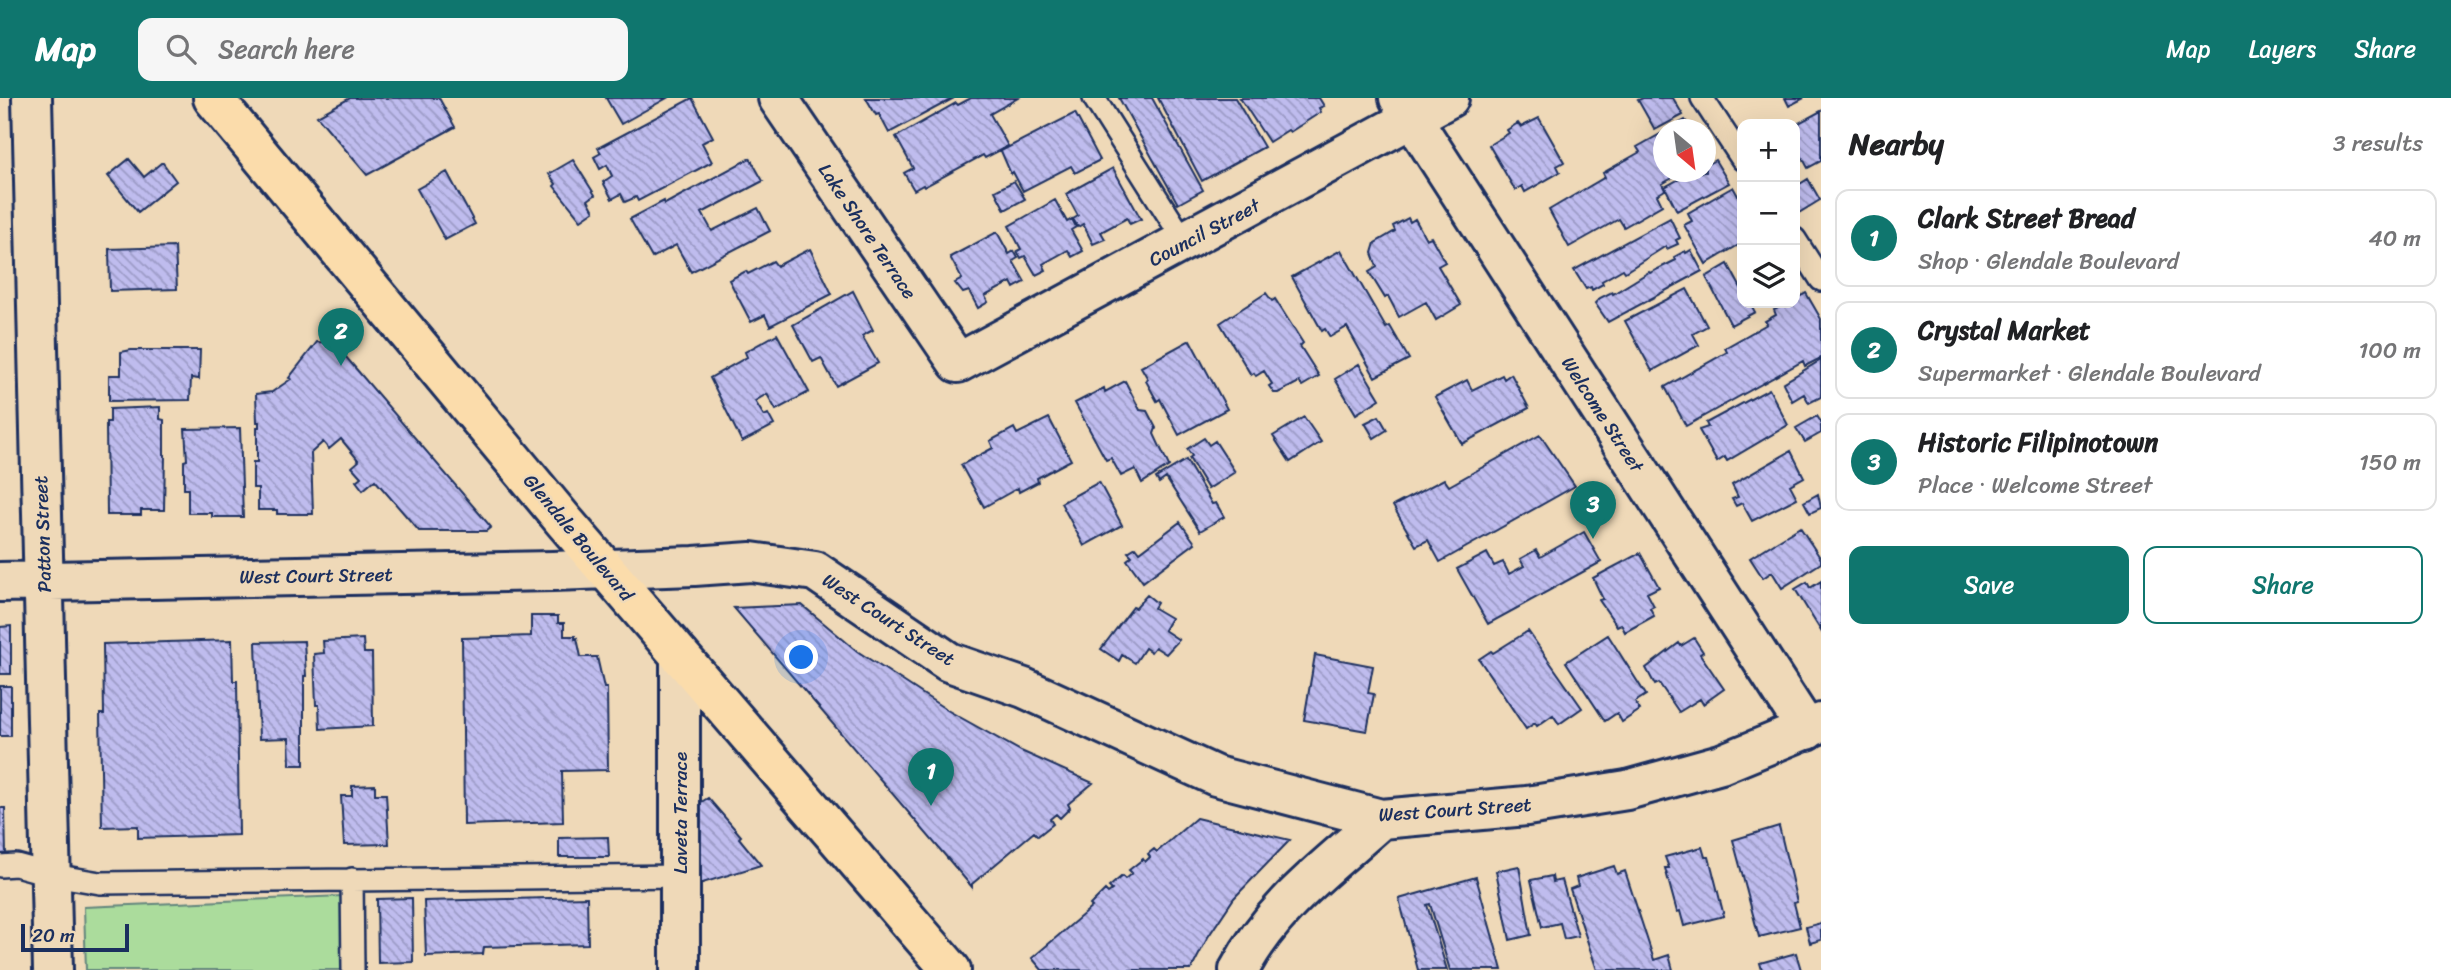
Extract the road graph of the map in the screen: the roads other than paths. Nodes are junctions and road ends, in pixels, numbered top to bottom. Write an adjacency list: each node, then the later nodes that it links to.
1 (32, 98): 14 (street, Patton Street)
2 (213, 98): 13 (main road, Glendale Boulevard)
3 (778, 98): 12 (street, Lake Shore Terrace)
4 (1094, 98): 9 (lane)
5 (1449, 98): 7 (street, Council Street)
6 (1702, 98): 8 (lane)
7 (1406, 108): 9 (street, Council Street); 17 (street, Welcome Street)
8 (1737, 151)
9 (1185, 242): 12 (street, Council Street)
10 (1799, 245): 11 (lane)
11 (1821, 280)
12 (957, 363)
13 (606, 568): 14 (street, West Court Street); 16 (main road, Glendale Boulevard); 18 (street, West Court Street)
14 (43, 581): 15 (street, West Court Street); 20 (street, Patton Street)
15 (0, 582)
16 (680, 656): 21 (street, Laveta Terrace); 26 (main road, Glendale Boulevard)
17 (1814, 727): 18 (street, West Court Street)
18 (1381, 819): 27 (street)
19 (0, 866): 20 (lane)
20 (52, 875): 22 (lane); 23 (street, Patton Street)
21 (680, 876): 22 (lane); 25 (street, Laveta Terrace)
22 (352, 879): 24 (lane)
23 (53, 970)
24 (353, 970)
25 (680, 970)
26 (951, 970)
27 (1239, 970)

